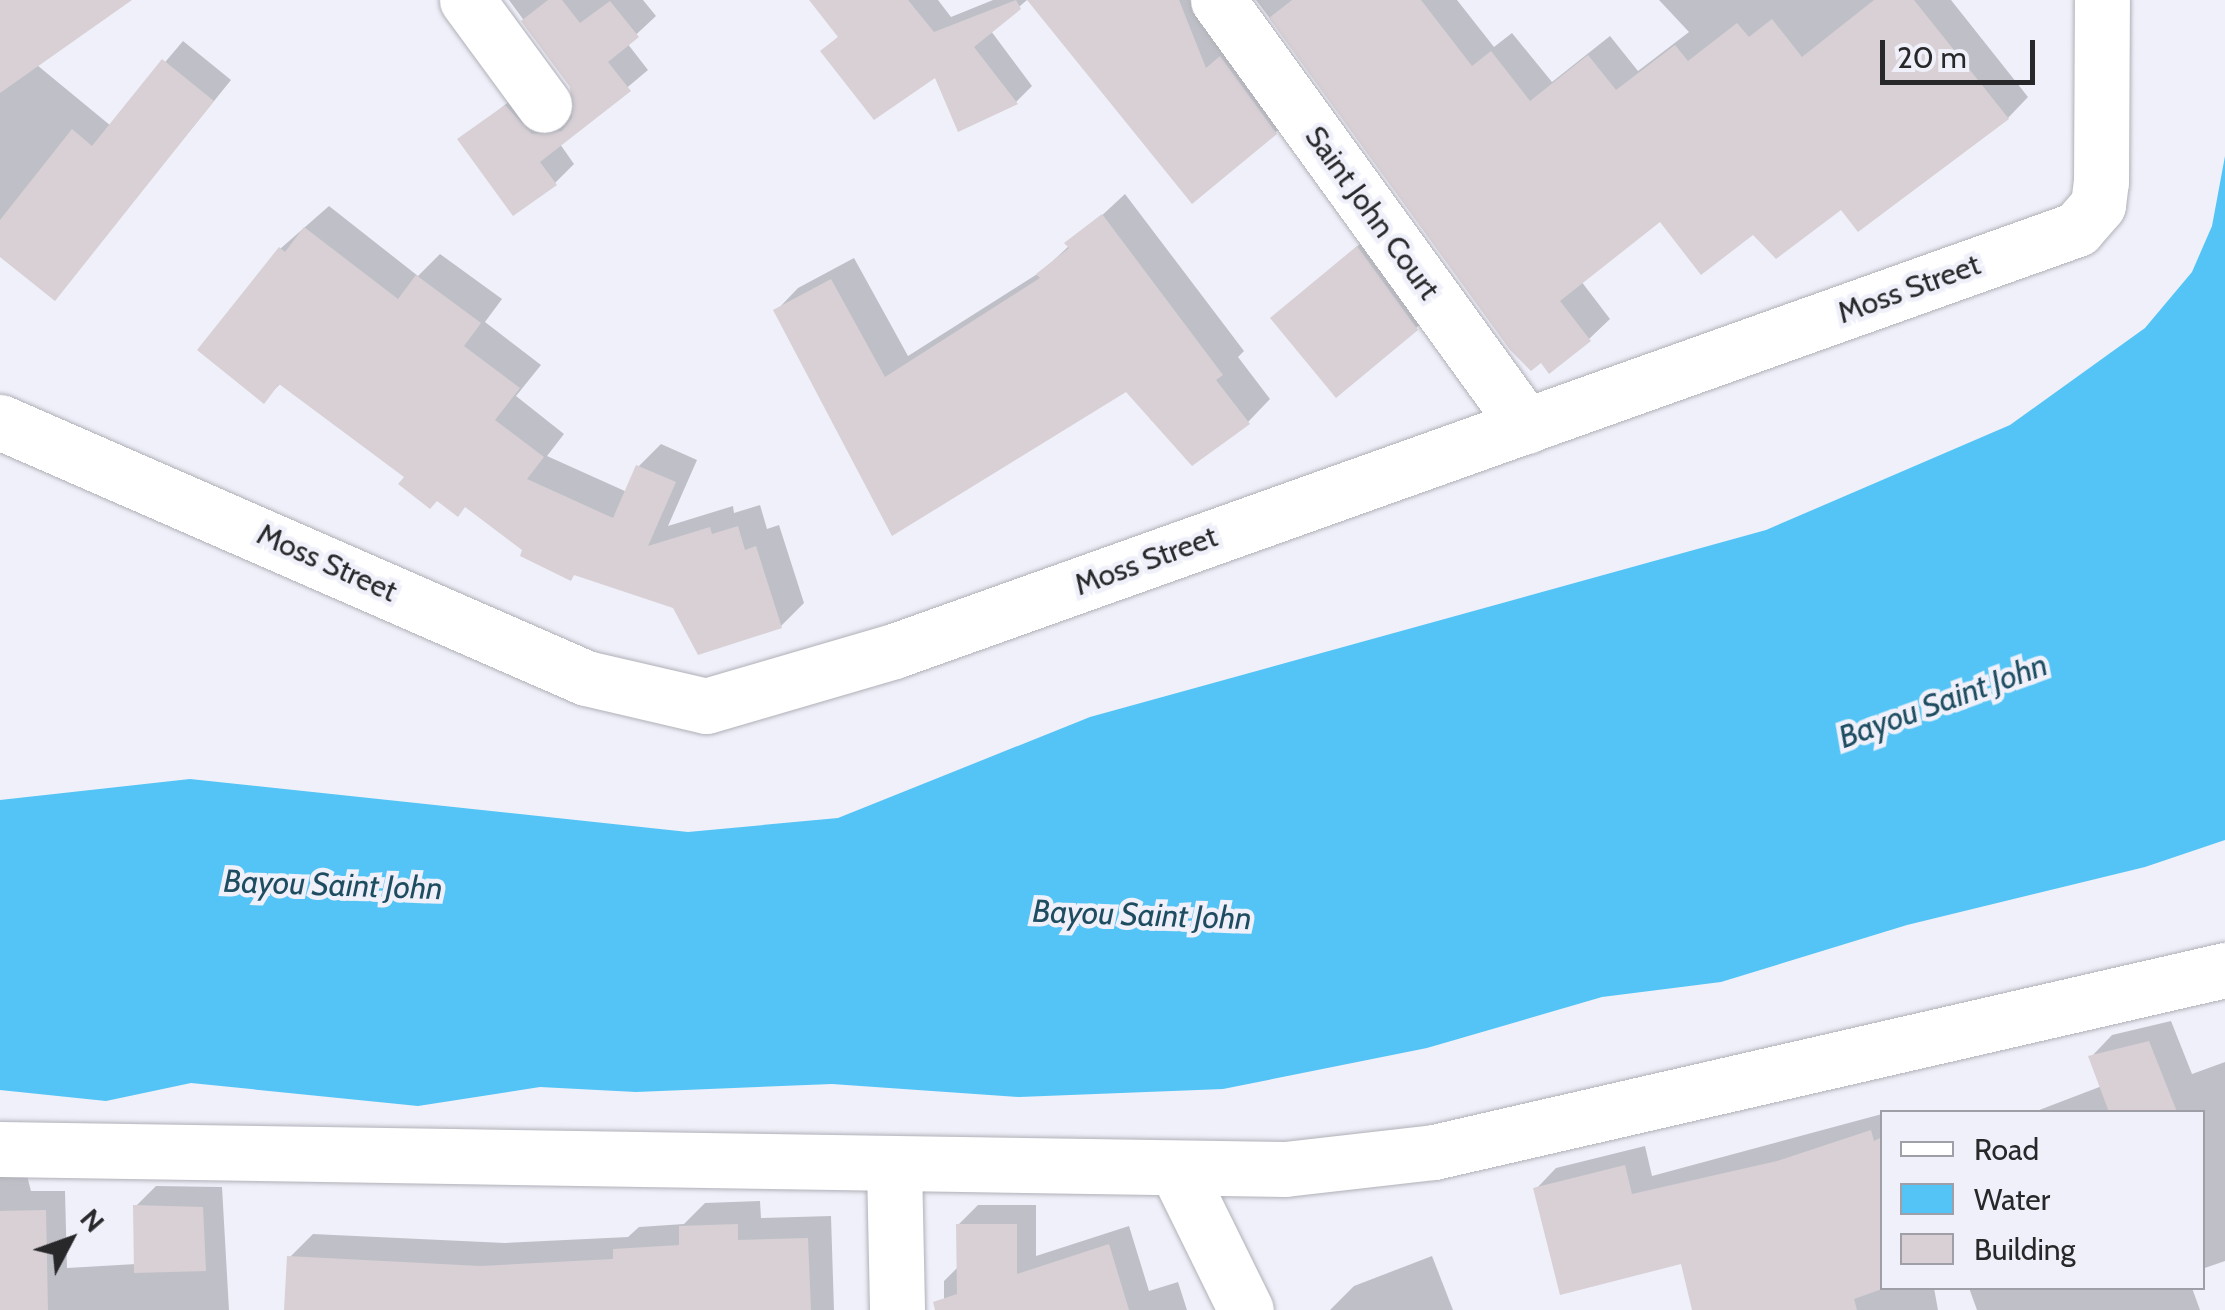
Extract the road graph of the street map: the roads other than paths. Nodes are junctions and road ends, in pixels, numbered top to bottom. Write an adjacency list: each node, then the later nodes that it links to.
1 (467, 0): 4 (street)
2 (1218, 0): 6 (street, Saint John Court)
3 (2102, 0): 6 (street, Moss Street)
4 (544, 105)
5 (0, 422): 6 (street, Moss Street)
6 (1526, 426)
7 (2225, 970): 10 (street)
8 (0, 1150): 9 (street)
9 (894, 1165): 10 (street); 11 (street)
10 (1176, 1168): 12 (street)
11 (897, 1310)
12 (1246, 1310)

